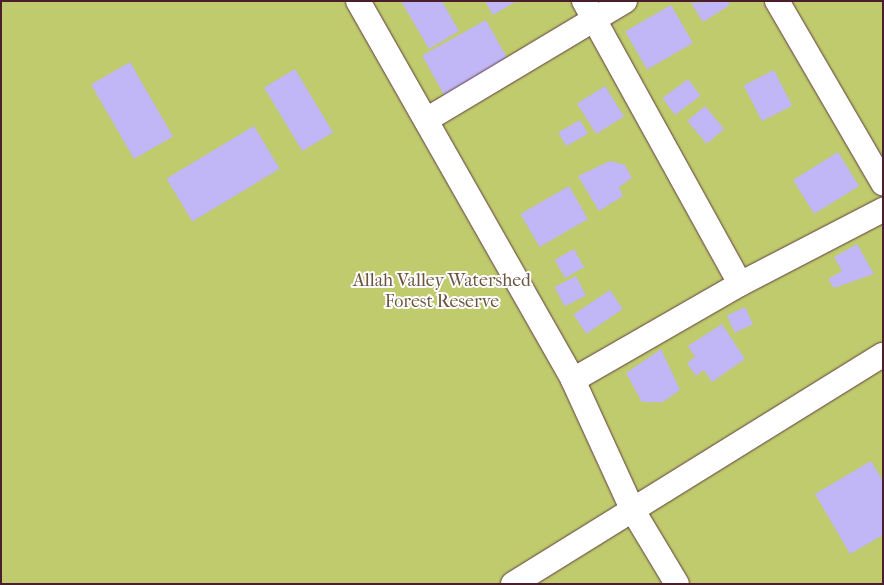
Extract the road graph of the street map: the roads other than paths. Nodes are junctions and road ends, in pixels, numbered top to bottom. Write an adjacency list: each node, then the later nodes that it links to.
1 (358, 1): 5 (street)
2 (625, 1): 4 (street)
3 (777, 1): 6 (street)
4 (589, 11): 5 (street); 8 (street)
5 (426, 120): 10 (street)
6 (883, 183)
7 (883, 210): 8 (street)
8 (740, 284): 10 (street)
9 (883, 355): 11 (street)
10 (573, 380): 11 (street)
11 (632, 509): 12 (street); 13 (street)
12 (513, 584)
13 (677, 584)

